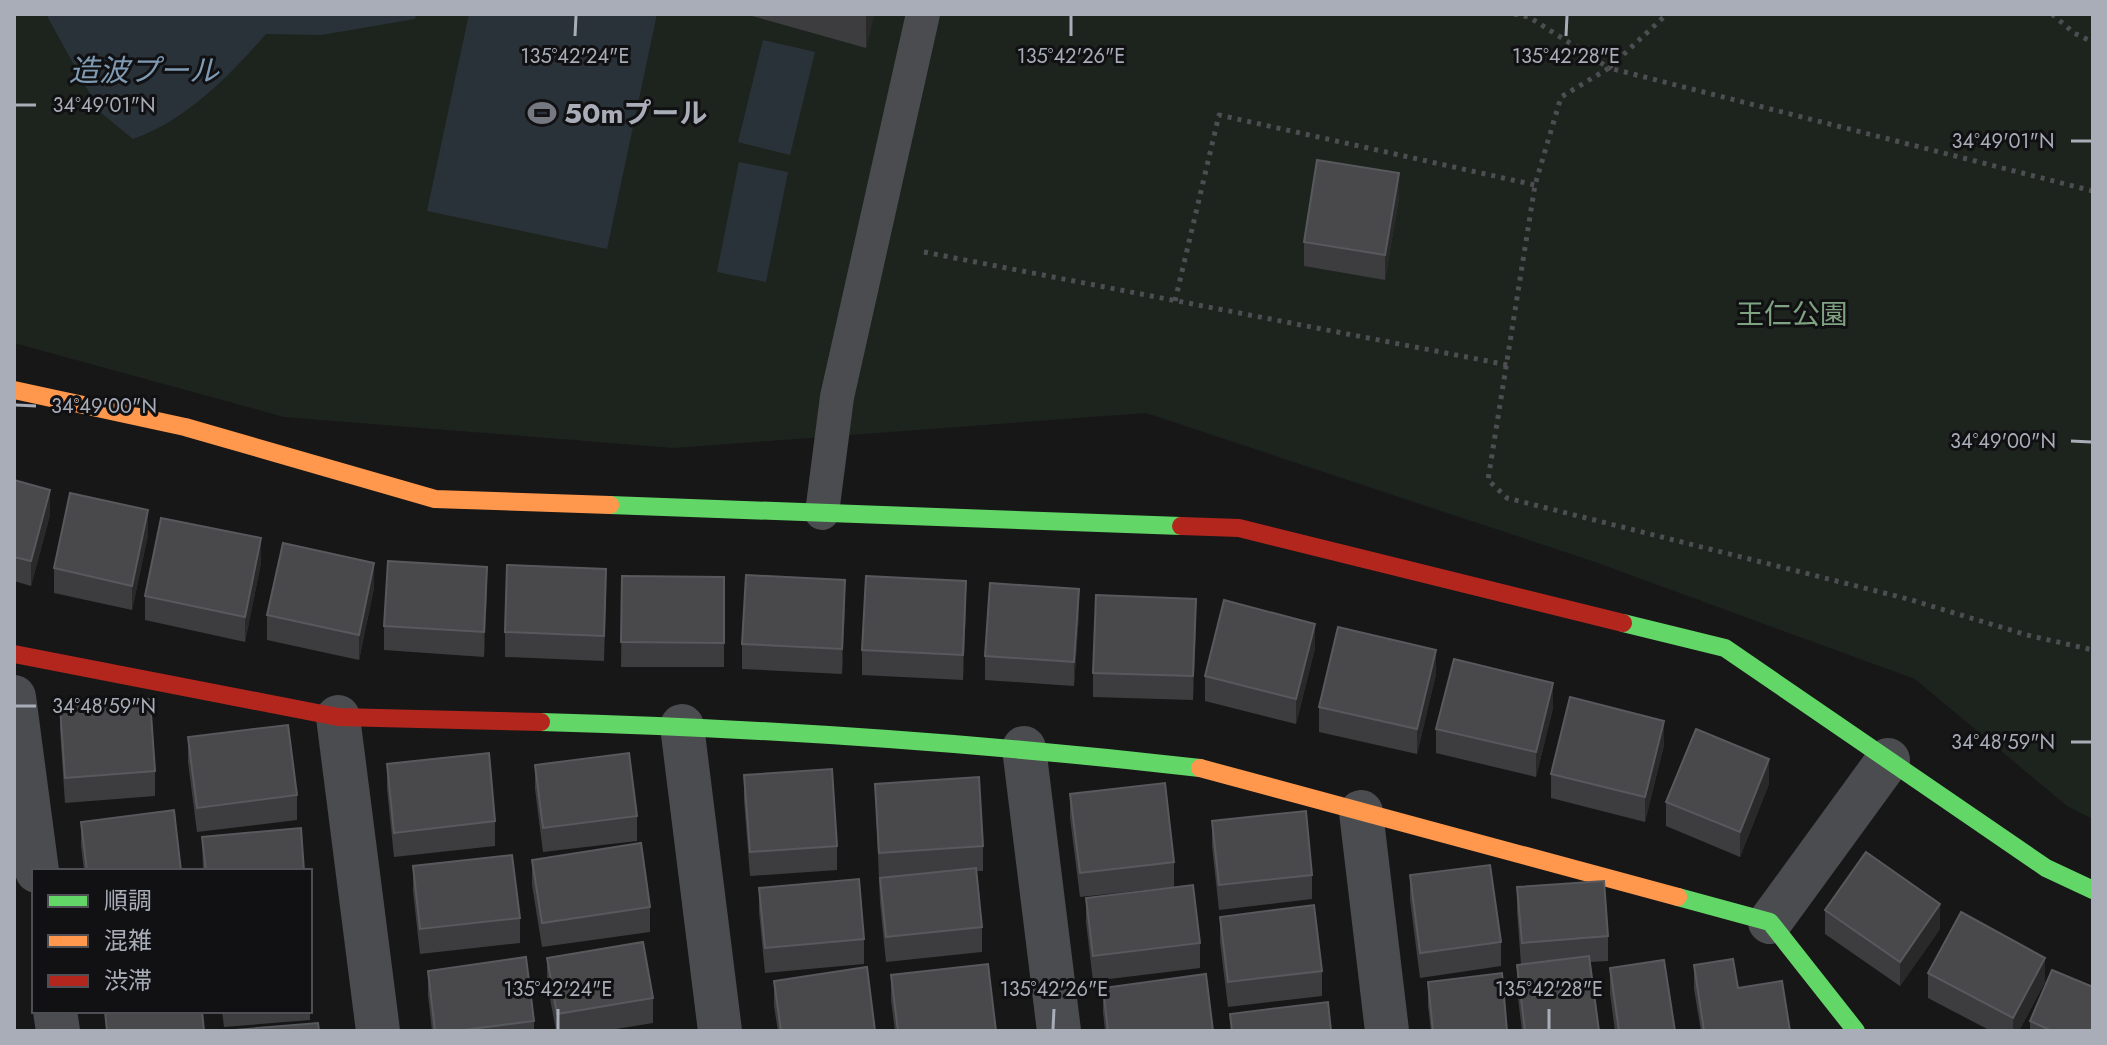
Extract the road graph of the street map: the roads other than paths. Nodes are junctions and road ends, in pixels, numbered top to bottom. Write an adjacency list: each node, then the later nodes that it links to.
1 (923, 14): 3 (lane)
2 (14, 390): 3 (street)
3 (822, 513): 9 (street)
4 (14, 654): 6 (street)
5 (14, 697): 11 (street)
6 (338, 717): 7 (street); 14 (street)
7 (682, 726): 8 (street); 15 (street)
8 (1024, 748): 10 (street); 16 (street)
9 (1888, 760): 12 (street); 13 (street)
10 (1361, 812): 13 (street); 17 (street)
11 (37, 869)
12 (2093, 890)
13 (1770, 922): 18 (street)
14 (378, 1031)
15 (720, 1031)
16 (1059, 1031)
17 (1387, 1031)
18 (1856, 1031)

